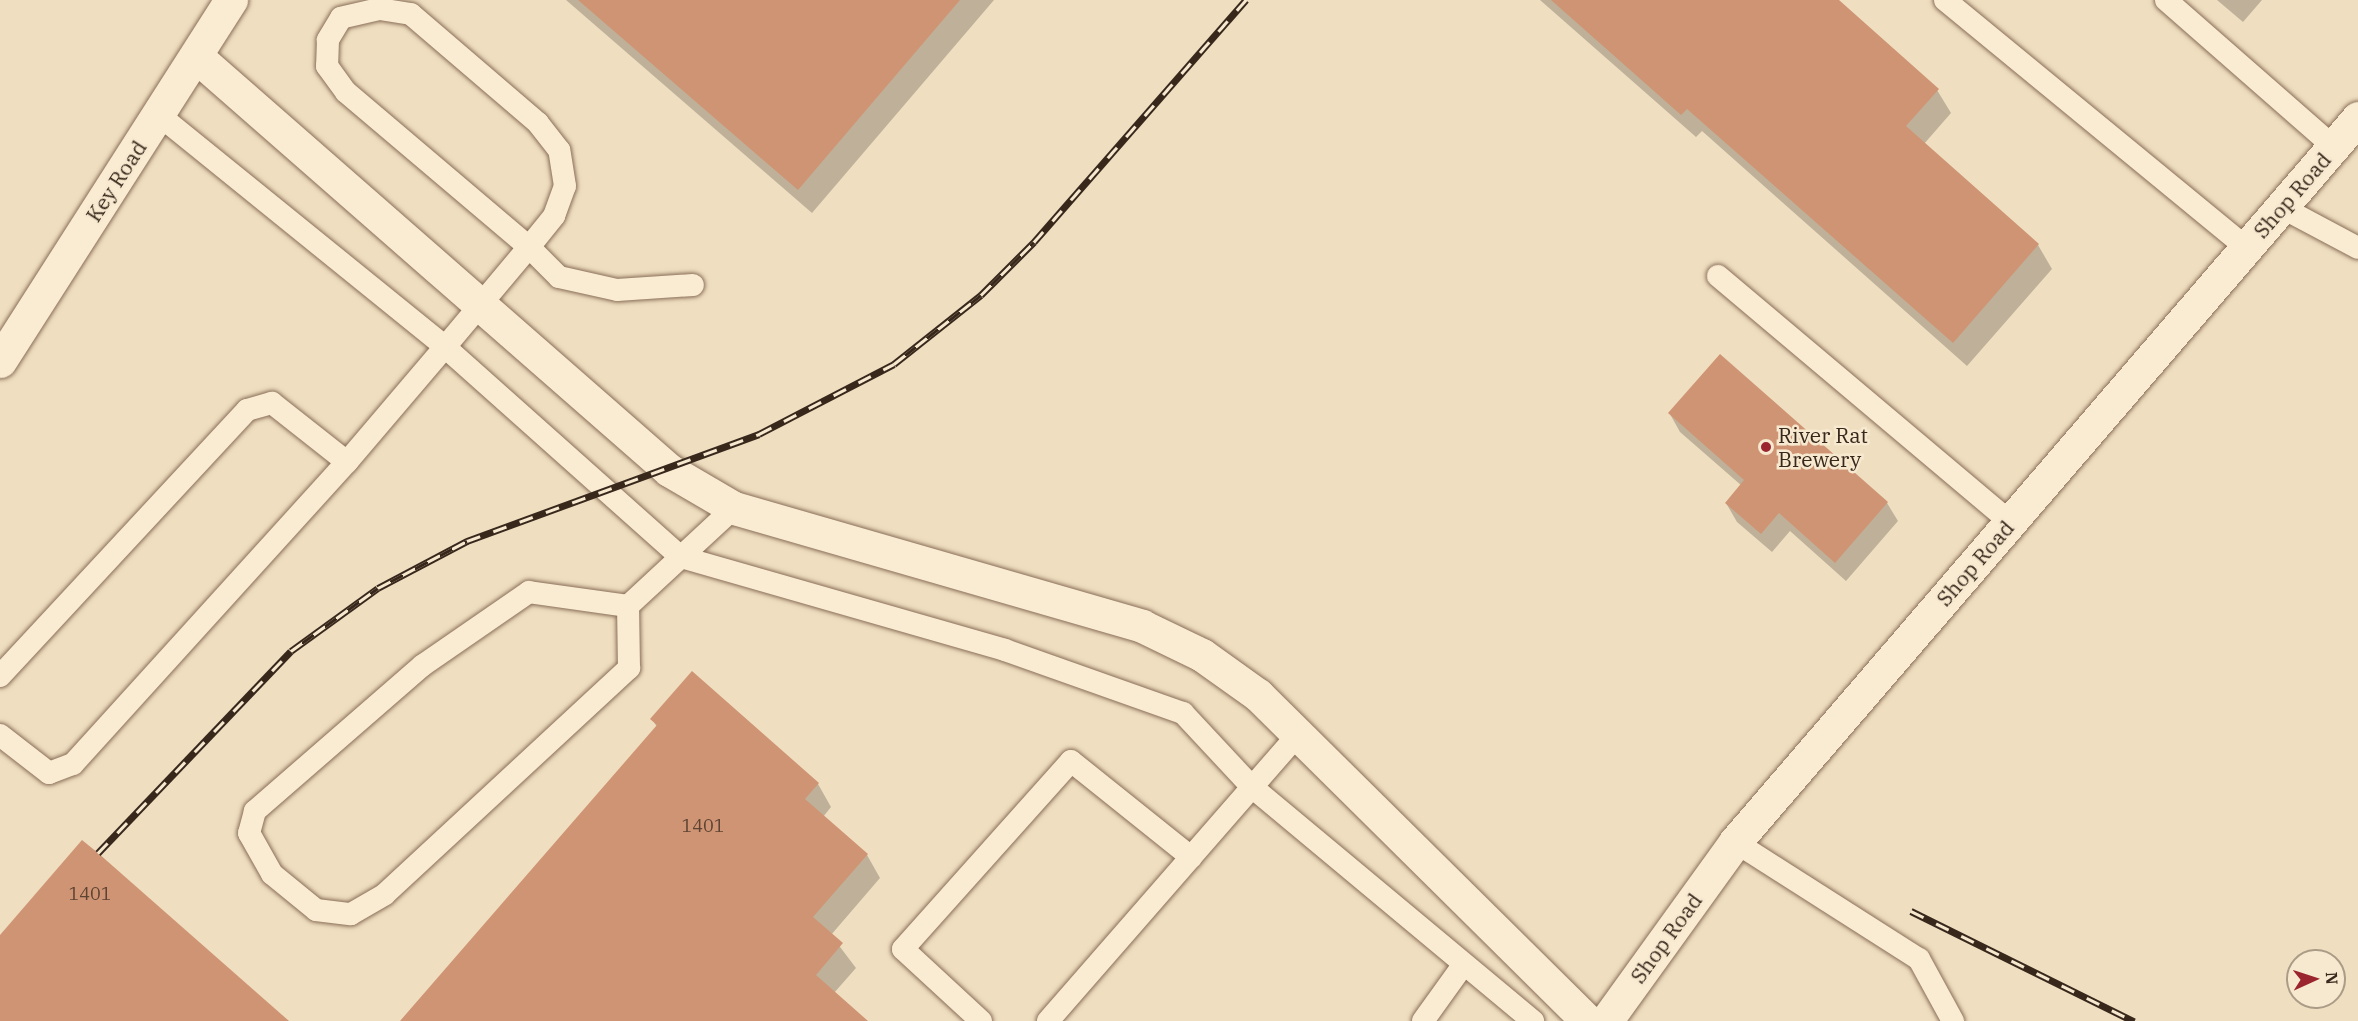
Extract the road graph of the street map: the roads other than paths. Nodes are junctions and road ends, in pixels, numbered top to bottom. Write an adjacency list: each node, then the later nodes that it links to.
1 (231, 0): 4 (street, Key Road)
2 (1945, 0): 10 (lane)
3 (2166, 0): 7 (lane)
4 (197, 57): 5 (street, Key Road); 14 (street)
5 (159, 115): 15 (lane); 16 (street, Key Road)
6 (2358, 118): 7 (street, Shop Road)
7 (2333, 146): 8 (street, Shop Road)
8 (2281, 207): 10 (street, Shop Road); 11 (lane)
9 (529, 247): 9 (lane); 13 (lane); 14 (lane)
10 (2247, 248): 19 (street, Shop Road)
11 (2358, 248)
12 (1718, 276): 19 (lane)
13 (693, 285)
14 (481, 304): 15 (lane); 18 (street)
15 (445, 347): 17 (lane); 20 (lane)
16 (0, 361)
17 (347, 462): 22 (lane); 24 (lane)
18 (734, 508): 20 (lane); 23 (street)
19 (2010, 522): 26 (street, Shop Road)
20 (681, 557): 21 (lane); 25 (lane)
21 (628, 606): 21 (lane)
22 (0, 676)
23 (1298, 734): 25 (lane); 33 (street)
24 (0, 735)
25 (1252, 787): 27 (lane); 28 (lane)
26 (1735, 842): 34 (street, Shop Road); 35 (lane)
27 (1191, 857): 29 (lane); 30 (lane)
28 (1464, 964): 31 (lane); 32 (lane)
29 (981, 1021)
30 (1048, 1021)
31 (1423, 1021)
32 (1533, 1021)
33 (1588, 1021)
34 (1606, 1021)
35 (1953, 1021)

